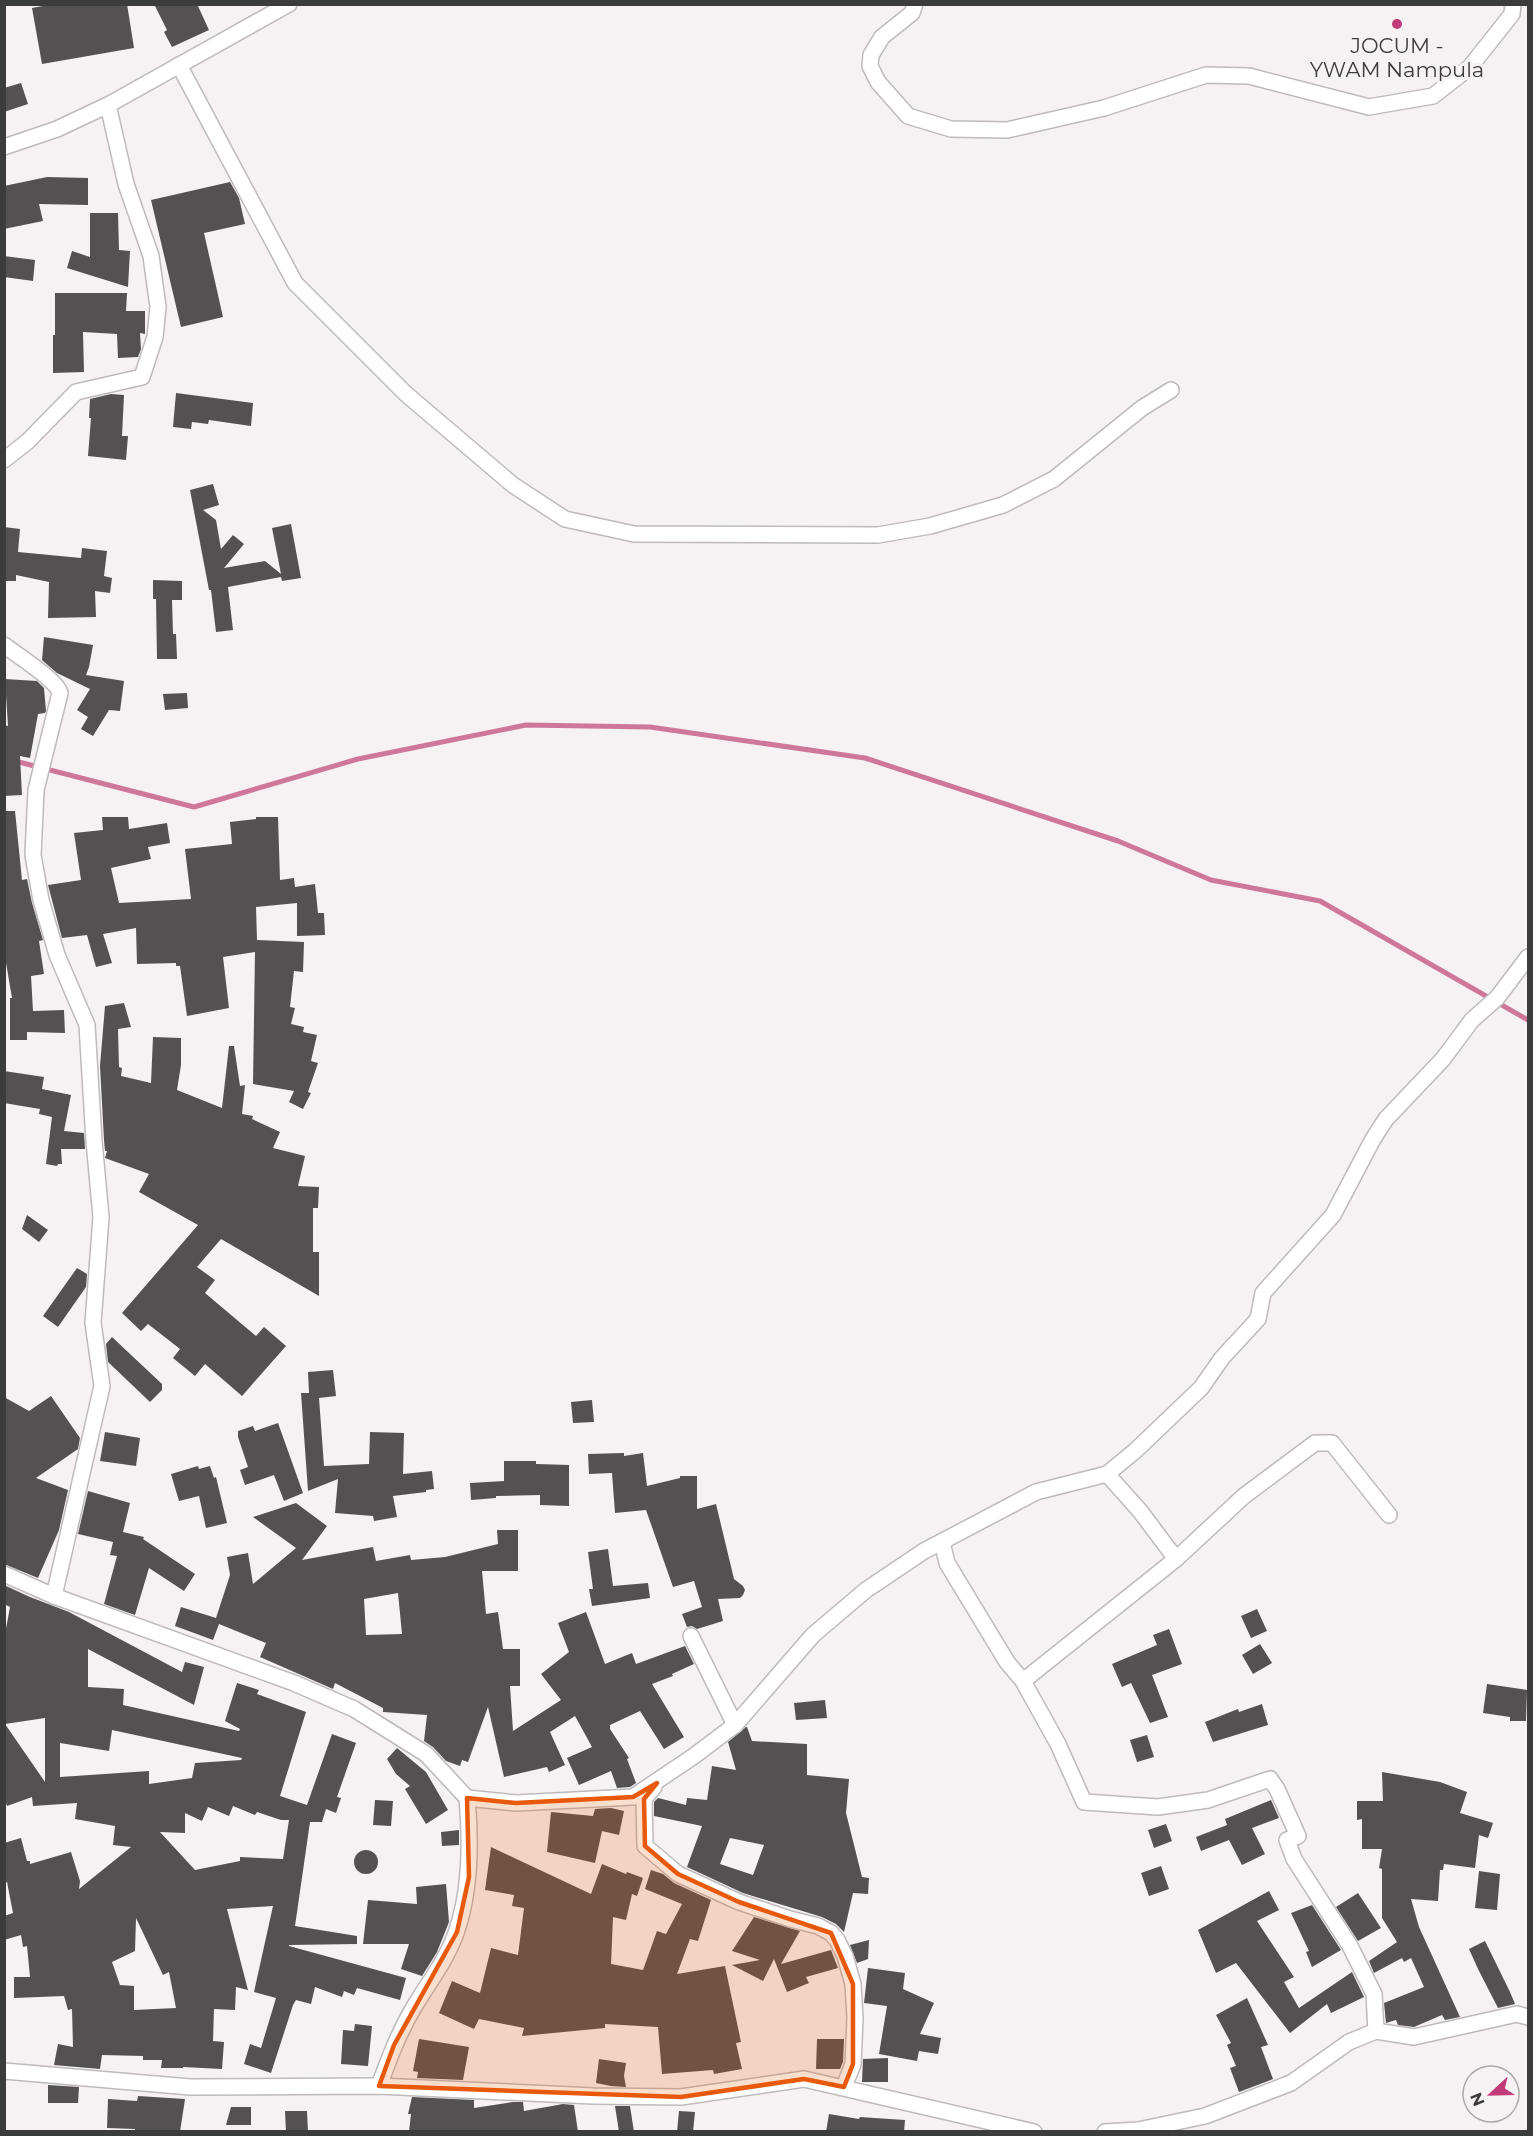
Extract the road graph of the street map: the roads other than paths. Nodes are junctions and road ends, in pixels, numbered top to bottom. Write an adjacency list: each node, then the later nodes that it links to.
1 (915, 4): 2 (street)
2 (1513, 4)
3 (284, 5): 4 (street)
4 (179, 65): 5 (street); 7 (street)
5 (108, 105): 6 (street); 8 (street)
6 (4, 147)
7 (1171, 390)
8 (4, 460)
9 (4, 645): 16 (street)
10 (1528, 957): 11 (street)
11 (1107, 1474): 13 (street); 14 (street)
12 (1389, 1515): 14 (street)
13 (942, 1542): 18 (street); 19 (street)
14 (1176, 1559): 18 (street)
15 (4, 1574): 16 (street)
16 (54, 1596): 21 (street)
17 (691, 1636): 19 (street)
18 (1023, 1681): 23 (street)
19 (735, 1725): 20 (street)
20 (657, 1783): 21 (street); 26 (street)
21 (467, 1798): 25 (street)
22 (1528, 2017): 23 (street)
23 (1377, 2031): 28 (street)
24 (4, 2071): 25 (street)
25 (379, 2086): 26 (street)
26 (844, 2087): 27 (street)
27 (1034, 2132)
28 (1105, 2132)

